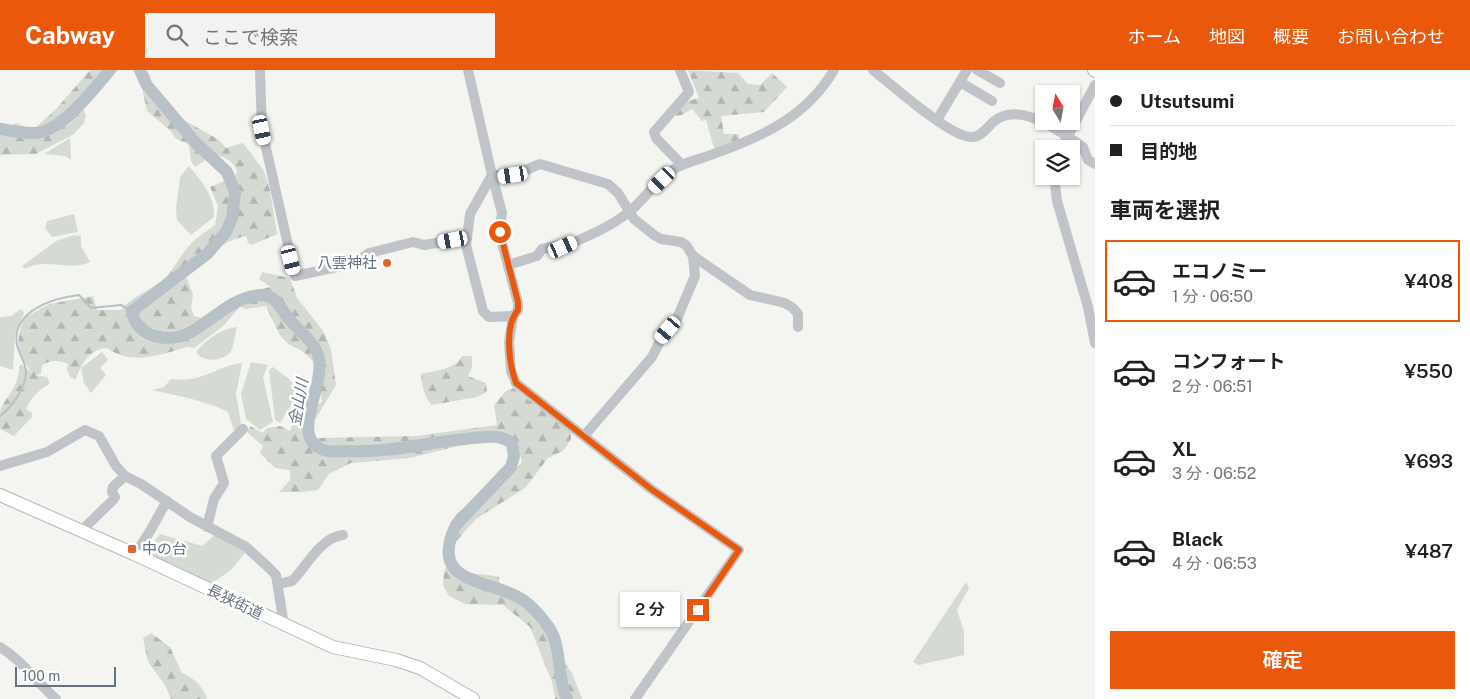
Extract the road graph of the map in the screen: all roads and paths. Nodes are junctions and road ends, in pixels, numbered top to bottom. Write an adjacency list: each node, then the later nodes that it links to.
1 (260, 70): 20 (street)
2 (468, 70): 17 (street)
3 (680, 70): 16 (street)
4 (834, 70): 16 (street)
5 (874, 70): 12 (street)
6 (967, 70): 8 (street)
7 (977, 70): 9 (street)
8 (960, 82): 11 (street); 12 (street)
9 (1000, 83)
10 (1095, 85): 13 (street)
11 (992, 101)
12 (937, 120): 13 (street)
13 (1067, 136): 14 (street); 15 (street)
14 (1065, 140)
15 (1095, 164)
16 (682, 165): 19 (street)
17 (492, 175): 19 (street); 20 (street); 22 (street)
18 (1055, 185): 25 (street)
19 (629, 212): 21 (street); 22 (street)
20 (467, 238): 23 (street)
21 (693, 256): 24 (street); 27 (street)
22 (508, 266): 23 (street)
23 (513, 316): 27 (street)
24 (798, 327)
25 (1095, 343)
26 (243, 429): 32 (street)
27 (584, 436): 41 (street)
28 (0, 466): 29 (street)
29 (124, 476): 31 (street); 33 (street)
30 (0, 495): 33 (main road, 長狭街道)
31 (167, 502): 32 (street); 35 (street)
32 (207, 527): 36 (street)
33 (81, 531): 35 (main road, 長狭街道)
34 (343, 535): 36 (street)
35 (134, 554): 37 (main road, 長狭街道)
36 (278, 584): 37 (street)
37 (284, 625): 40 (main road, 長狭街道)
38 (0, 647): 39 (street)
39 (56, 699)
40 (473, 699)
41 (636, 699)

